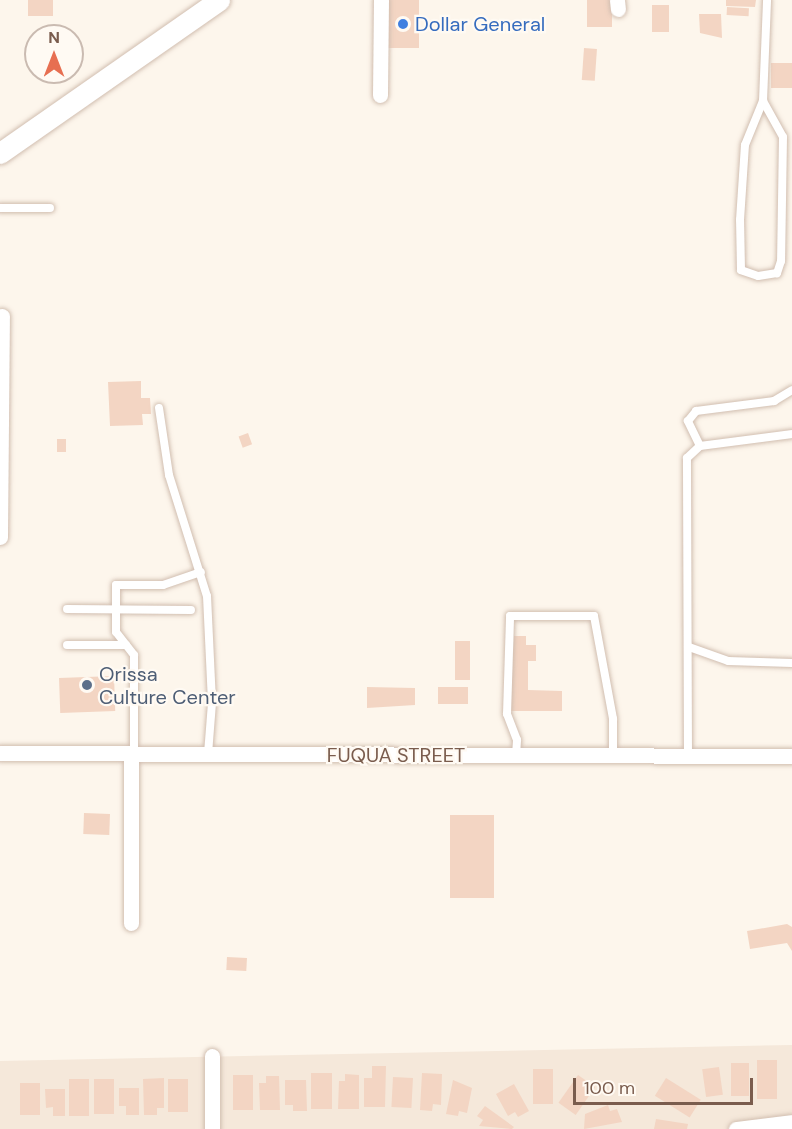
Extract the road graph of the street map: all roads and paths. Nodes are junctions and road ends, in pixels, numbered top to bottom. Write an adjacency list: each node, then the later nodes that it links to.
1 (219, 0): 6 (main road)
2 (381, 0): 4 (street)
3 (767, 0): 5 (lane)
4 (380, 95)
5 (763, 101): 5 (lane)
6 (0, 153)
7 (0, 208): 8 (lane)
8 (50, 208)
9 (2, 316): 10 (street)
10 (1, 360): 15 (street)
11 (792, 390): 14 (lane)
12 (159, 408): 16 (lane)
13 (792, 434): 14 (lane)
14 (700, 446): 22 (lane)
15 (0, 537)
16 (201, 572): 18 (lane); 26 (lane)
17 (67, 609): 18 (lane)
18 (116, 609): 19 (lane); 21 (lane)
19 (191, 610)
20 (67, 645): 21 (lane)
21 (126, 645): 25 (lane)
22 (689, 647): 23 (lane); 29 (lane)
23 (792, 663)
24 (0, 753): 25 (street, FUQUA STREET)
25 (133, 753): 26 (street, FUQUA STREET); 31 (street)
26 (208, 754): 27 (street, FUQUA STREET)
27 (516, 755): 28 (street, FUQUA STREET); 28 (lane)
28 (613, 755): 29 (street, FUQUA STREET)
29 (688, 756): 30 (street, FUQUA STREET)
30 (792, 756)
31 (131, 923)
32 (212, 1056): 34 (street)
33 (792, 1122): 35 (street)
34 (212, 1129)
35 (736, 1129)

